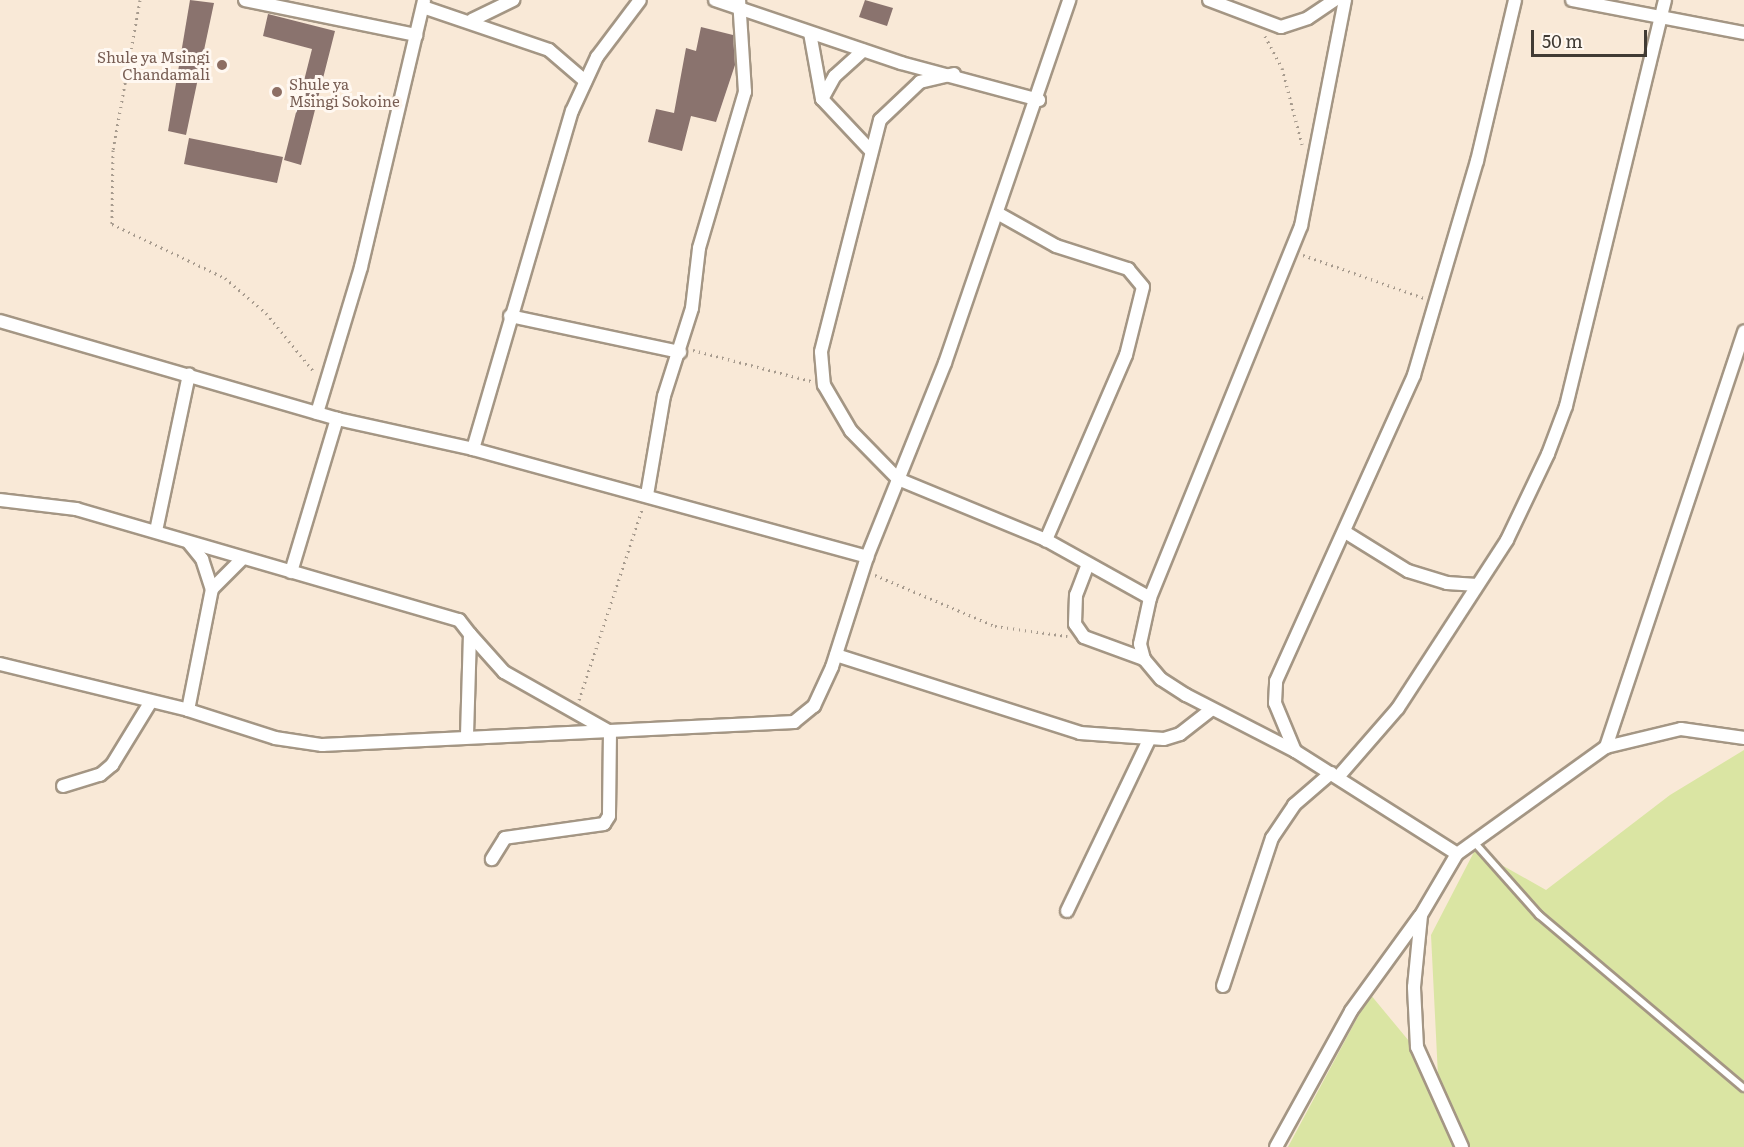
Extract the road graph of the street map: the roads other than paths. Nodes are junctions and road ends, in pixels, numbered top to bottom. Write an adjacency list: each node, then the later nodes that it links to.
1 (245, 0): 12 (street)
2 (513, 0): 16 (street)
3 (640, 0): 22 (street)
4 (715, 0): 14 (street)
5 (1069, 0): 24 (street)
6 (1209, 0): 7 (street)
7 (1335, 0)
8 (1346, 0): 48 (street)
9 (1515, 0): 39 (street)
10 (1572, 0): 15 (street)
11 (1665, 0): 15 (street)
12 (264, 2): 19 (street)
13 (423, 3): 16 (street); 19 (street)
14 (739, 3): 17 (street); 30 (street)
15 (1662, 19): 18 (street); 46 (street)
16 (472, 20): 22 (street)
17 (810, 33): 20 (street); 23 (street)
18 (1744, 33)
19 (416, 35): 32 (street)
20 (863, 51): 21 (street); 23 (street)
21 (954, 74): 24 (street); 25 (street)
22 (585, 81): 27 (street)
23 (822, 99): 25 (street)
24 (1039, 100): 26 (street)
25 (870, 150): 35 (street)
26 (999, 214): 35 (street); 40 (street)
27 (510, 316): 30 (street); 34 (street)
28 (0, 321): 31 (street)
29 (1744, 331): 60 (street)
30 (680, 352): 36 (street)
31 (189, 374): 32 (street); 38 (street)
32 (317, 413): 33 (street)
33 (338, 419): 34 (street); 45 (street)
34 (473, 449): 36 (street)
35 (898, 479): 40 (street); 43 (street)
36 (647, 495): 43 (street)
37 (0, 500): 38 (street)
38 (156, 531): 41 (street)
39 (1345, 532): 46 (street); 61 (street)
40 (1046, 540): 44 (street)
41 (189, 543): 42 (street); 47 (street)
42 (241, 560): 45 (street); 47 (street)
43 (865, 563): 50 (street)
44 (1088, 564): 48 (street); 51 (street)
45 (291, 572): 49 (street)
46 (1477, 585): 62 (street)
47 (212, 589): 54 (street)
48 (1150, 598): 51 (street)
49 (470, 634): 56 (street); 57 (street)
50 (836, 655): 56 (street); 59 (street)
51 (1144, 659): 55 (street)
52 (0, 664): 53 (street)
53 (150, 703): 54 (street); 63 (street)
54 (188, 710): 57 (street)
55 (1210, 710): 59 (street); 61 (street)
56 (610, 732): 57 (street); 66 (street)
57 (467, 736)
58 (1744, 738): 60 (street)
59 (1149, 740): 67 (street)
60 (1606, 747): 64 (street)
61 (1295, 751): 62 (street)
62 (1335, 775): 65 (street); 69 (street)
63 (63, 786)
64 (1474, 841): 65 (street); 70 (lane)
65 (1457, 854): 68 (street)
66 (492, 859)
67 (1067, 911)
68 (1421, 915): 71 (street); 72 (street)
69 (1223, 986)
70 (1744, 1088)
71 (1276, 1147)
72 (1462, 1147)

